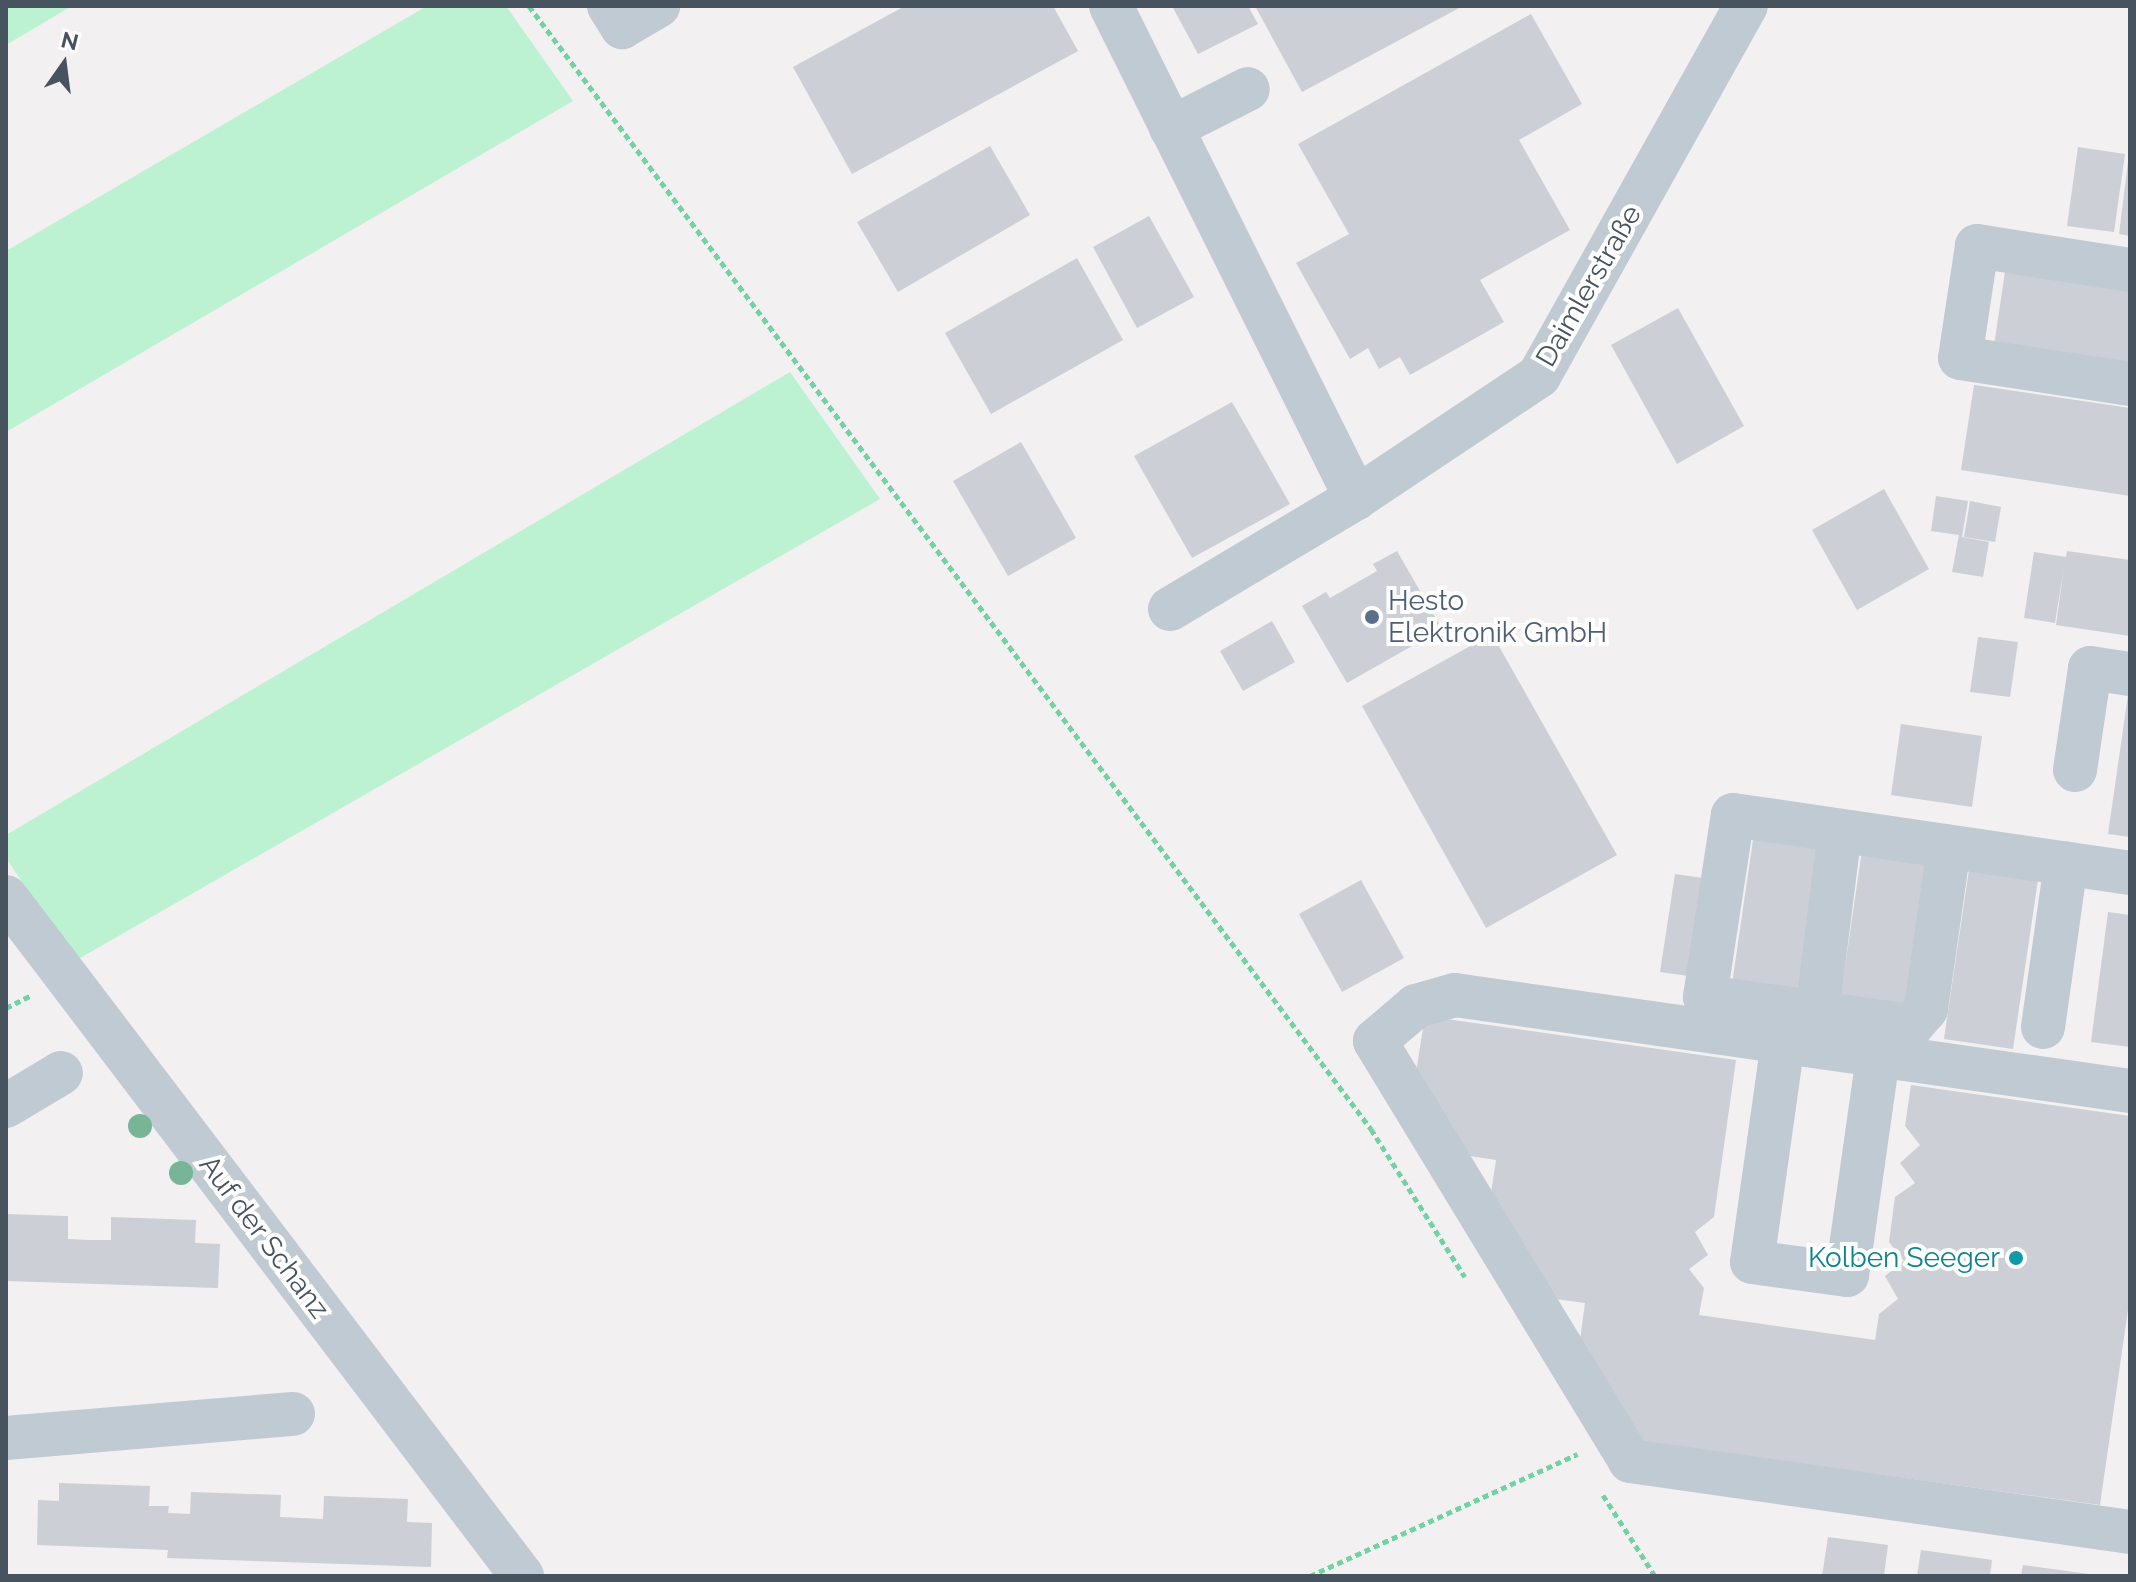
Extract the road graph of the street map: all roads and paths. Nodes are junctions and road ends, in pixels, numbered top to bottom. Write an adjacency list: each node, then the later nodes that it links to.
1 (529, 6): 28 (path)
2 (609, 6): 3 (street)
3 (658, 6)
4 (1111, 6): 7 (street)
5 (1746, 6): 10 (street, Daimlerstraße)
6 (1248, 89): 7 (street)
7 (1171, 128): 10 (street)
8 (2130, 270): 9 (street)
9 (2130, 384)
10 (1356, 498): 11 (street, Daimlerstraße)
11 (1170, 609)
12 (2130, 674): 13 (street)
13 (2075, 770)
14 (1840, 831): 15 (street); 21 (street); 21 (street)
15 (1949, 847): 16 (street); 21 (street)
16 (2066, 864): 17 (street); 22 (street)
17 (2130, 873)
18 (6, 897): 36 (street, Auf der Schanz)
19 (25, 997): 20 (path)
20 (6, 1008)
21 (1817, 1013)
22 (2043, 1027)
23 (1783, 1042): 24 (street); 24 (street); 35 (street)
24 (1878, 1056): 26 (street)
25 (61, 1073): 27 (street)
26 (2130, 1091)
27 (6, 1106)
28 (1470, 1285)
29 (293, 1414): 30 (street)
30 (6, 1438)
31 (1569, 1441): 32 (path)
32 (1578, 1454): 33 (path); 37 (path)
33 (1585, 1467)
34 (1601, 1491): 38 (path)
35 (2130, 1532)
36 (522, 1576)
37 (1310, 1576)
38 (1655, 1576)

